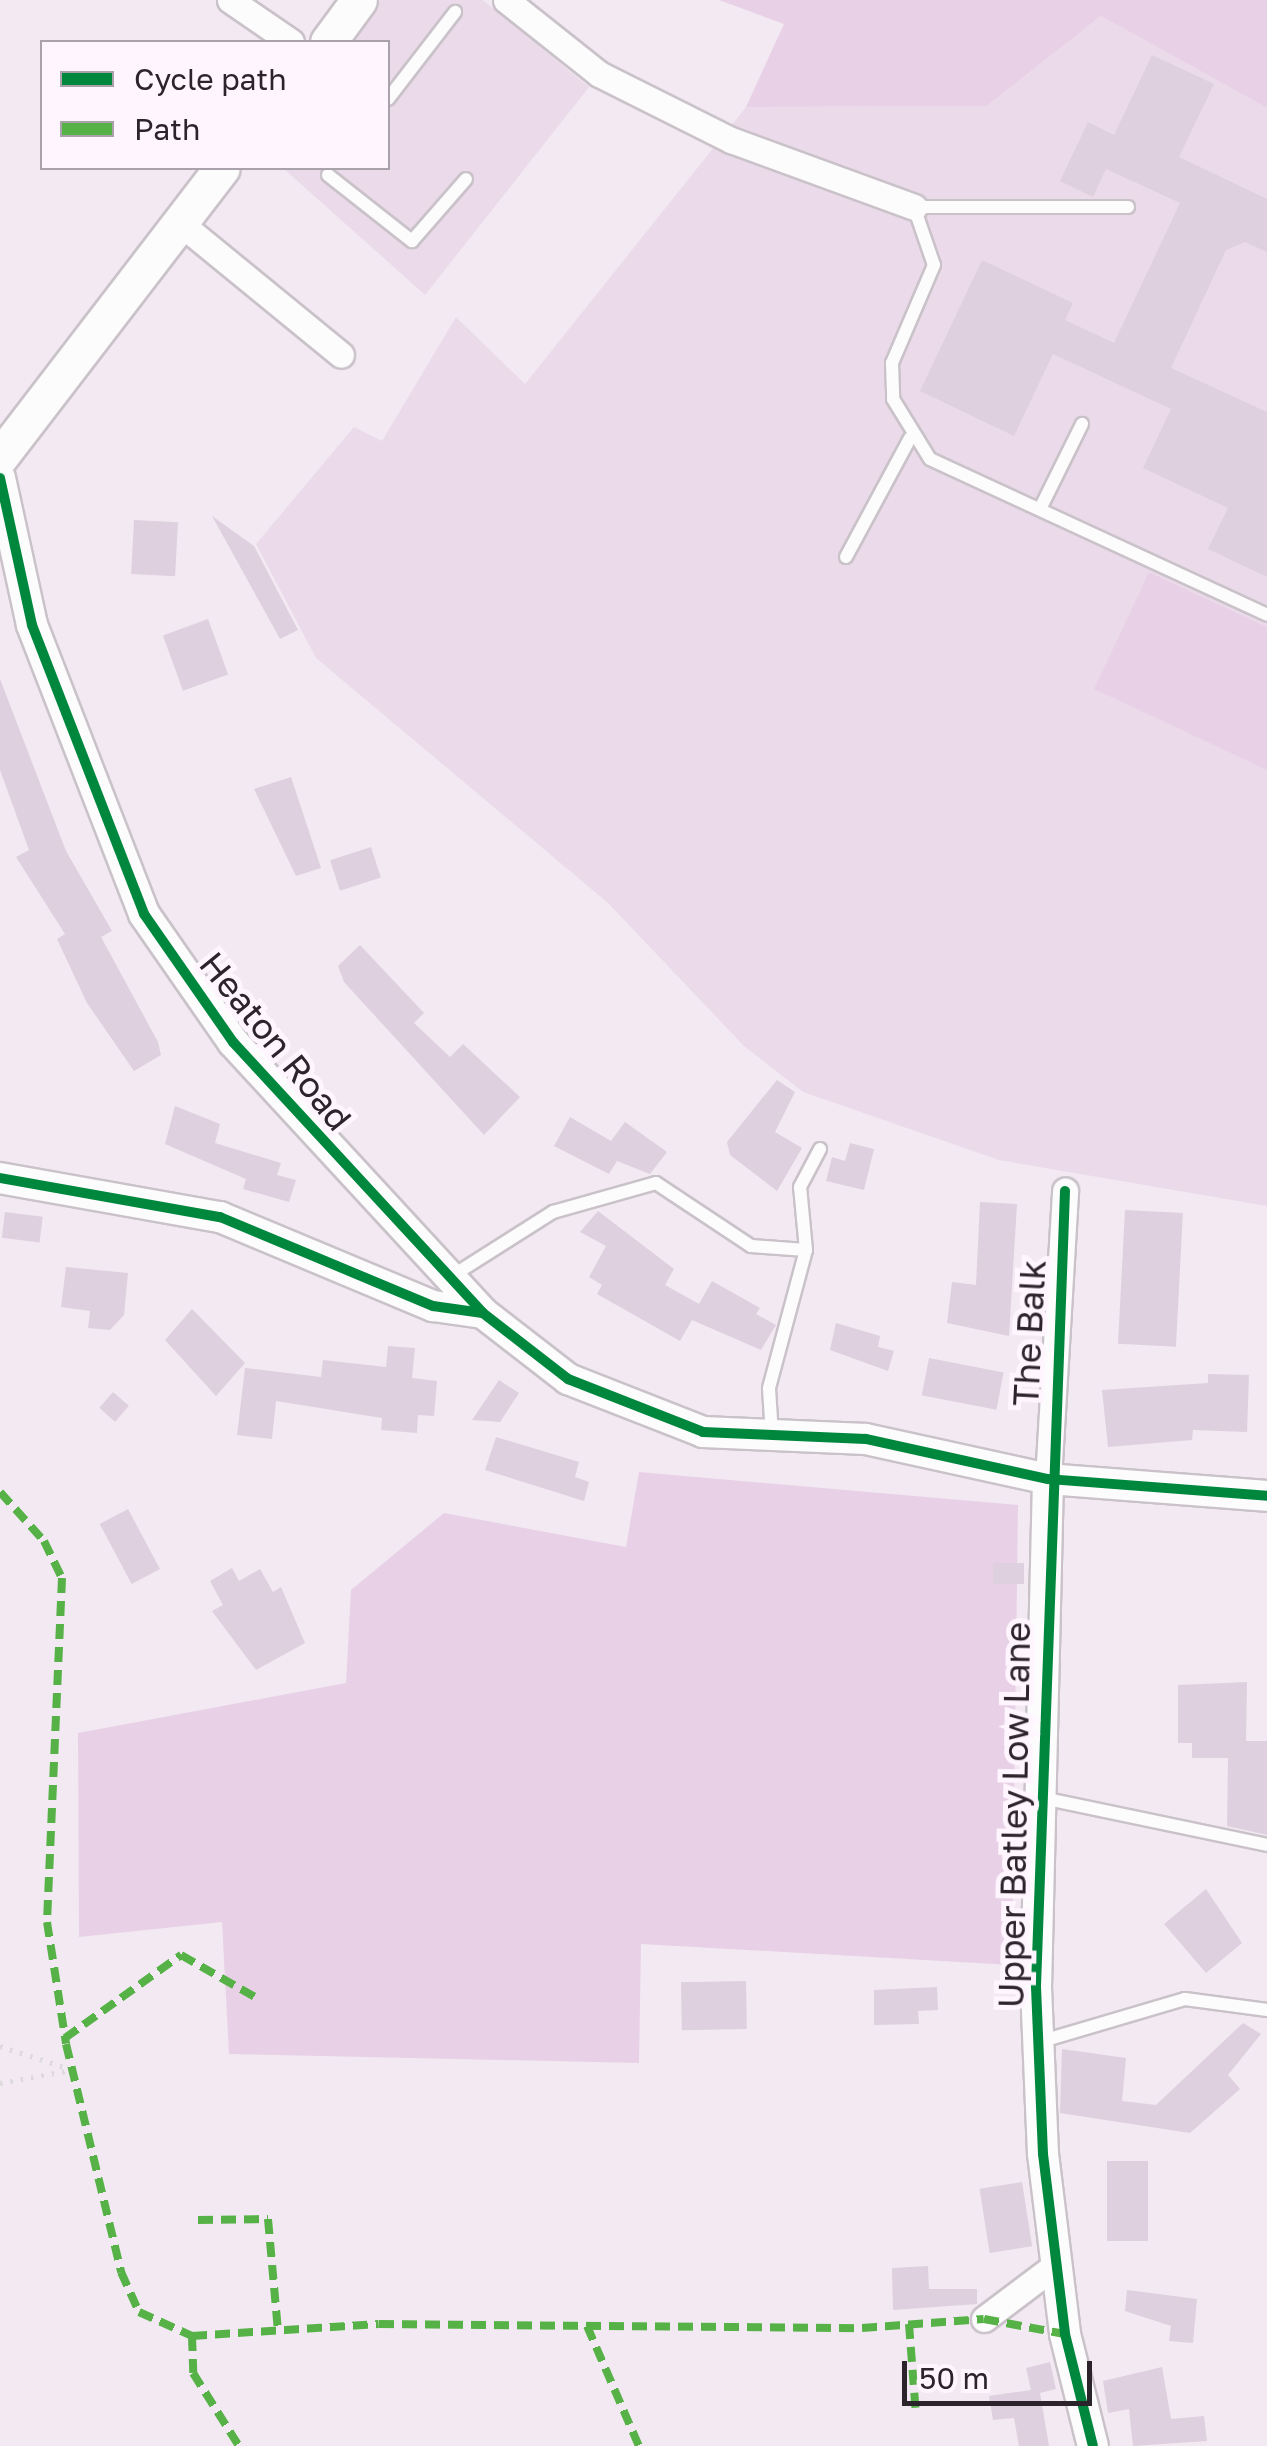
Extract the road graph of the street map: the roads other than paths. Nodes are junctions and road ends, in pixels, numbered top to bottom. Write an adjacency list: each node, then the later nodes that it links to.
1 (230, 0): 5 (street)
2 (359, 0): 6 (main road)
3 (506, 0): 12 (street)
4 (456, 12): 7 (lane)
5 (288, 40)
6 (329, 40)
7 (390, 95)
8 (220, 170): 13 (main road)
9 (327, 170): 10 (lane)
10 (466, 179)
11 (1128, 207): 12 (lane)
12 (914, 208): 16 (lane)
13 (180, 222): 14 (street); 17 (main road)
14 (340, 354)
15 (1082, 424): 19 (lane)
16 (910, 438): 19 (lane); 20 (lane)
17 (0, 457)
18 (0, 478): 26 (street, Heaton Road)
19 (1040, 508): 21 (lane)
20 (846, 557)
21 (1267, 614)
22 (820, 1149): 25 (lane)
23 (0, 1178): 27 (street)
24 (1065, 1191): 29 (street, The Balk)
25 (806, 1250): 26 (lane); 28 (lane)
26 (449, 1278): 27 (street, Heaton Road)
27 (483, 1314): 28 (street, Heaton Road)
28 (772, 1435): 29 (street, Heaton Road)
29 (1048, 1480): 30 (street, Heaton Road); 31 (street, Upper Batley Low Lane)
30 (1267, 1496)
31 (1043, 1798): 32 (lane); 34 (street, Upper Batley Low Lane)
32 (1267, 1845)
33 (1267, 2010): 34 (lane)
34 (1038, 2042): 35 (street, Upper Batley Low Lane)
35 (1056, 2264): 36 (street); 37 (street, Upper Batley Low Lane)
36 (984, 2319)
37 (1093, 2446)

